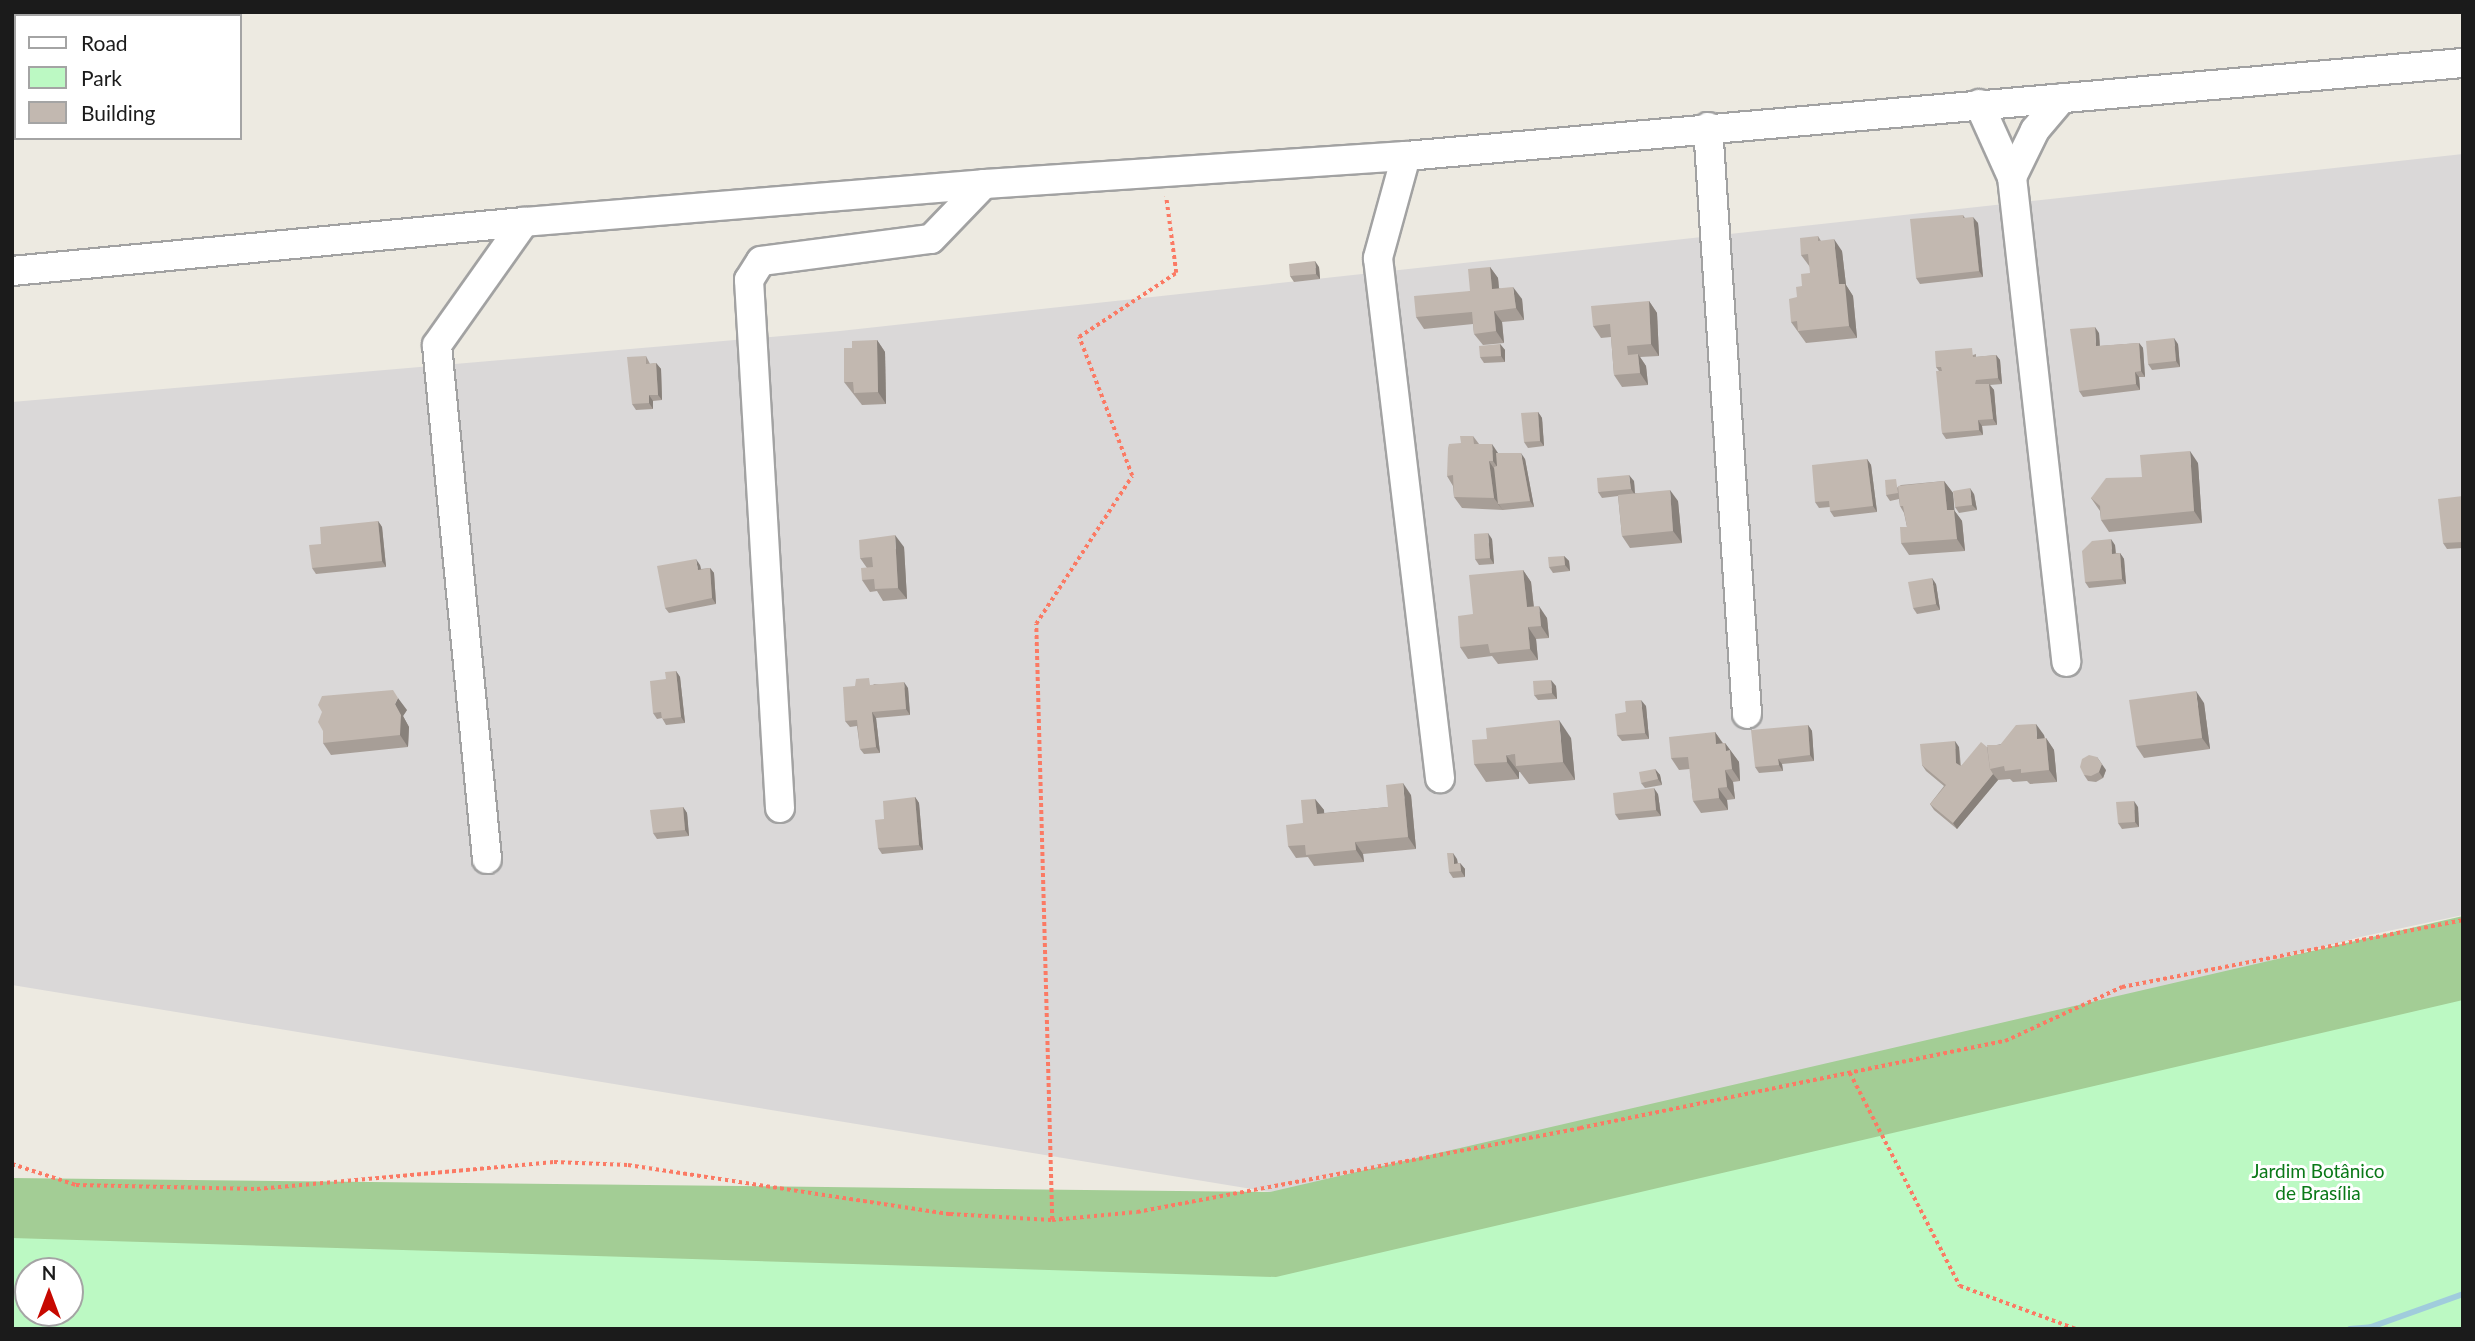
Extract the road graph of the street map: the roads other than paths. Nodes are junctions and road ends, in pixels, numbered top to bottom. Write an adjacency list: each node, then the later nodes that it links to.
1 (2463, 63): 2 (street)
2 (2062, 98): 3 (street); 6 (street)
3 (1979, 104): 4 (street); 6 (street)
4 (1708, 127): 5 (street); 11 (street)
5 (1406, 156): 7 (street); 12 (street)
6 (2012, 177): 10 (street)
7 (984, 184): 8 (street); 13 (street)
8 (524, 222): 9 (street); 14 (street)
9 (12, 271)
10 (2066, 662)
11 (1746, 714)
12 (1440, 778)
13 (780, 808)
14 (487, 859)

